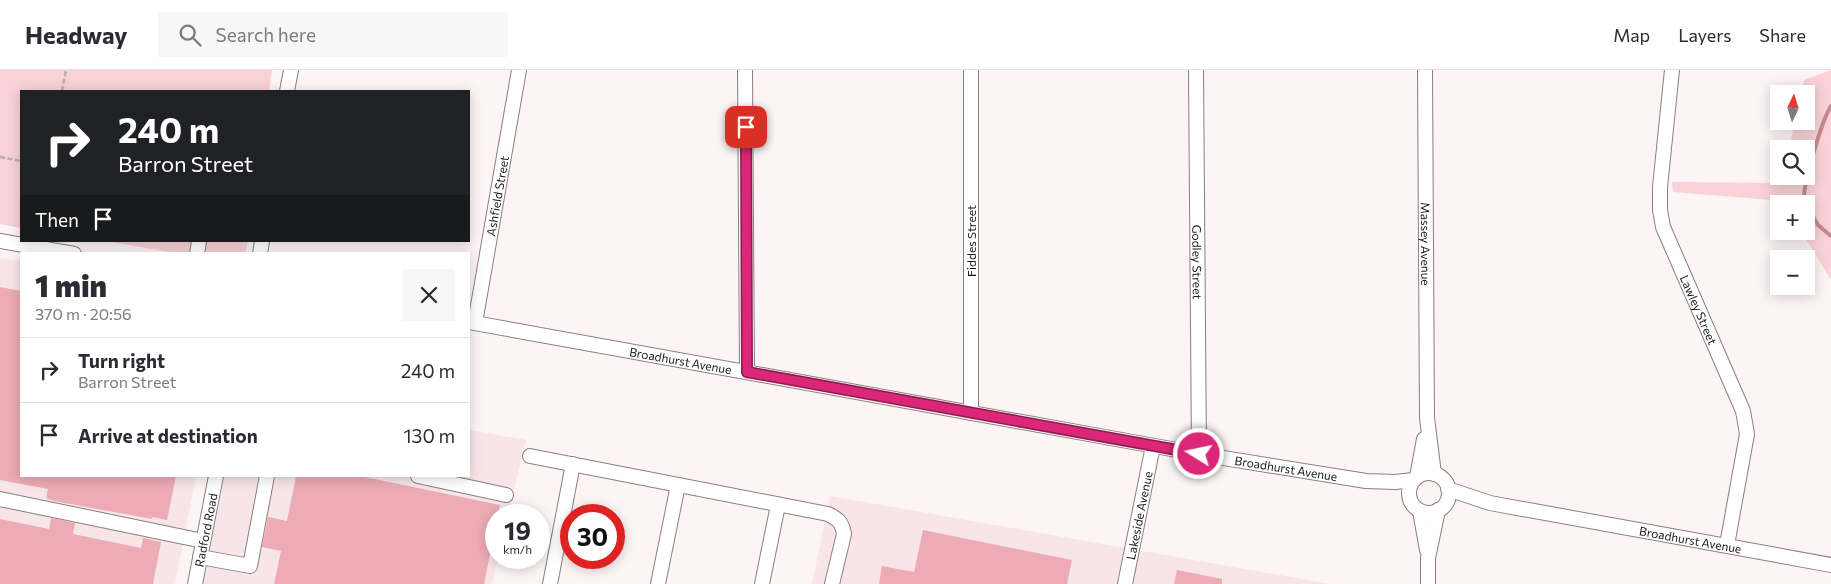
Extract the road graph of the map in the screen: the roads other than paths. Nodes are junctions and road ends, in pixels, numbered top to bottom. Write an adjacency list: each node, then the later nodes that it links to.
1 (291, 70): 8 (street)
2 (518, 70): 11 (street, Ashfield Street)
3 (745, 70): 12 (street)
4 (971, 70): 13 (street, Fiddes Street)
5 (1196, 70): 16 (street, Godley Street)
6 (1425, 70): 14 (street, Massey Avenue)
7 (1672, 70): 34 (street, Lawley Street)
8 (287, 90)
9 (0, 241): 10 (street)
10 (63, 252)
11 (472, 322): 12 (street, Broadhurst Avenue)
12 (747, 372): 13 (street, Broadhurst Avenue)
13 (971, 413): 15 (street, Broadhurst Avenue)
14 (1427, 418): 19 (street, Massey Avenue); 23 (street, Massey Avenue)
15 (1153, 446): 16 (street, Broadhurst Avenue); 43 (street, Lakeside Avenue)
16 (1199, 454): 24 (street, Broadhurst Avenue)
17 (530, 456): 18 (street)
18 (573, 464): 25 (street); 39 (street)
19 (1434, 474): 23 (street); 26 (street)
20 (216, 477): 33 (street, Radford Road)
21 (267, 477): 35 (street)
22 (423, 477): 27 (street)
23 (1416, 479): 24 (street, Broadhurst Avenue); 31 (street)
24 (1366, 481): 31 (street, Broadhurst Avenue)
25 (678, 485): 30 (street); 40 (street)
26 (1448, 489): 29 (street, Broadhurst Avenue); 32 (street)
27 (506, 494)
28 (0, 499): 33 (street)
29 (1490, 503): 32 (street, Broadhurst Avenue); 34 (street, Broadhurst Avenue)
30 (778, 505): 41 (street); 42 (street)
31 (1416, 507): 32 (street); 36 (street)
32 (1441, 508): 36 (street)
33 (203, 541): 35 (street, Radford Road)
34 (1727, 545): 37 (street, Broadhurst Avenue)
35 (200, 557): 38 (street, Radford Road)
36 (1428, 558): 44 (street)
37 (1831, 565)
38 (195, 584)
39 (550, 584)
40 (658, 584)
41 (762, 584)
42 (832, 584)
43 (1125, 584)
44 (1428, 584)

